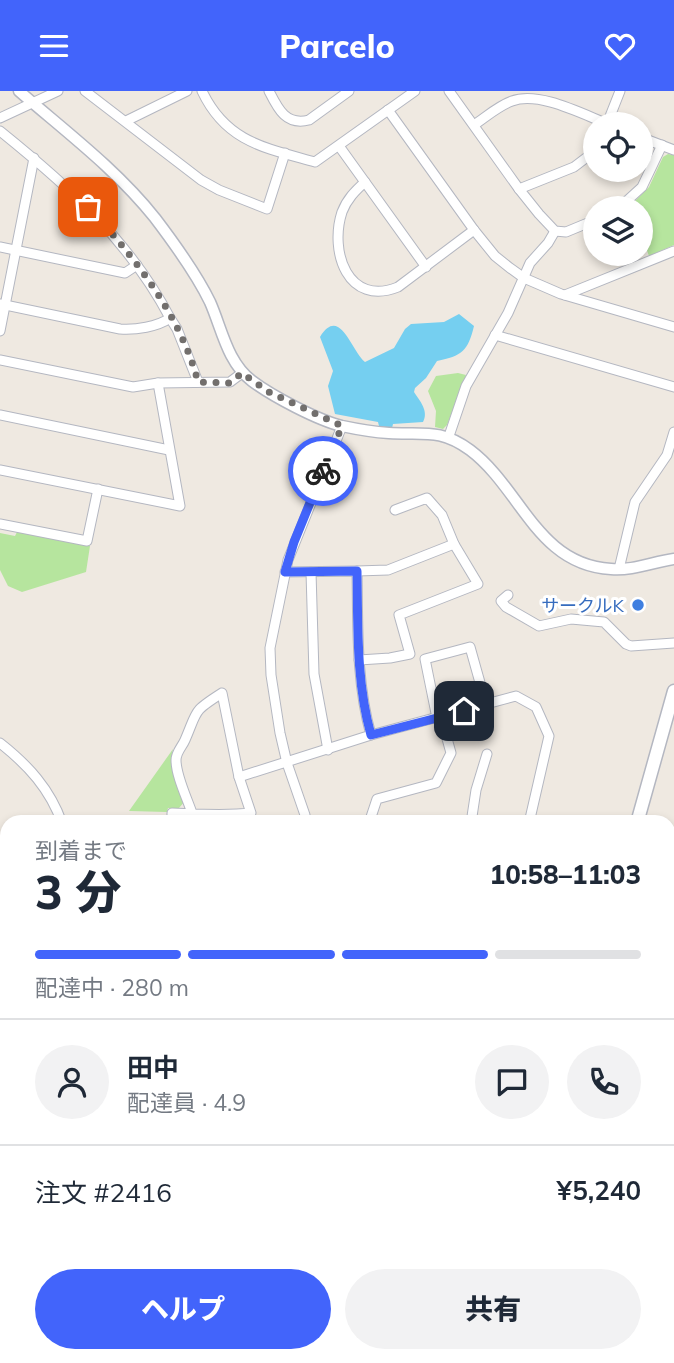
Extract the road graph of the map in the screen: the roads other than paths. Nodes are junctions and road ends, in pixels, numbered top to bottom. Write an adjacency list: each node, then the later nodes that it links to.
1 (19, 91): 12 (street)
2 (58, 91): 12 (street)
3 (85, 91): 17 (street)
4 (187, 91): 17 (street)
5 (202, 91): 24 (street)
6 (269, 91): 11 (street)
7 (349, 91): 11 (street)
8 (415, 91): 13 (street)
9 (449, 91): 18 (street)
10 (620, 91): 14 (street)
11 (335, 95)
12 (32, 103): 16 (street); 46 (street)
13 (388, 110): 22 (street); 31 (street)
14 (612, 112)
15 (583, 115): 18 (street)
16 (0, 118)
17 (126, 121): 24 (street)
18 (474, 125): 28 (street)
19 (0, 131): 25 (street)
20 (653, 142): 21 (street)
21 (662, 145): 23 (street); 29 (street)
22 (339, 146): 24 (street); 27 (street)
23 (674, 150)
24 (285, 153)
25 (34, 158): 34 (street); 36 (street)
26 (583, 160): 28 (street)
27 (365, 181): 37 (street); 37 (street)
28 (519, 189): 32 (street)
29 (632, 196)
30 (583, 225): 32 (street)
31 (474, 230): 37 (street); 38 (street)
32 (555, 231): 38 (street)
33 (0, 247): 34 (street)
34 (16, 250): 36 (street); 40 (street)
35 (674, 251): 39 (street)
36 (137, 265): 41 (street)
37 (426, 267)
38 (524, 278): 39 (street); 44 (street)
39 (565, 295): 42 (street)
40 (3, 305): 41 (street); 43 (street)
41 (170, 318): 47 (street)
42 (674, 327)
43 (0, 331)
44 (495, 335): 49 (street); 53 (street)
45 (0, 360): 48 (street)
46 (242, 373): 47 (street); 51 (street)
47 (198, 382): 48 (street)
48 (158, 383): 54 (street)
49 (674, 387)
50 (0, 415): 54 (street)
51 (342, 426): 53 (street); 63 (street)
52 (674, 432): 61 (street)
53 (449, 436): 61 (street)
54 (169, 450): 56 (street)
55 (0, 470): 56 (street)
56 (98, 489): 58 (street)
57 (395, 510): 59 (street)
58 (0, 524)
59 (454, 544): 62 (street); 67 (street)
60 (674, 559): 61 (street)
61 (619, 569)
62 (357, 571): 64 (street); 67 (street)
63 (285, 572): 64 (street); 75 (street)
64 (311, 572): 73 (street)
65 (508, 595): 66 (street)
66 (674, 643)
67 (359, 660): 71 (street)
68 (674, 691): 84 (main road)
69 (486, 704): 70 (street); 70 (street); 83 (street)
70 (439, 718): 71 (street); 81 (street)
71 (371, 735): 73 (street)
72 (0, 743): 78 (street)
73 (328, 750): 75 (street)
74 (487, 754): 82 (street)
75 (287, 763): 76 (street); 80 (street)
76 (239, 777): 77 (street); 77 (street)
77 (192, 814): 79 (street)
78 (59, 815)
79 (172, 815)
80 (305, 815)
81 (372, 815)
82 (472, 815)
83 (531, 815)
84 (639, 815)

